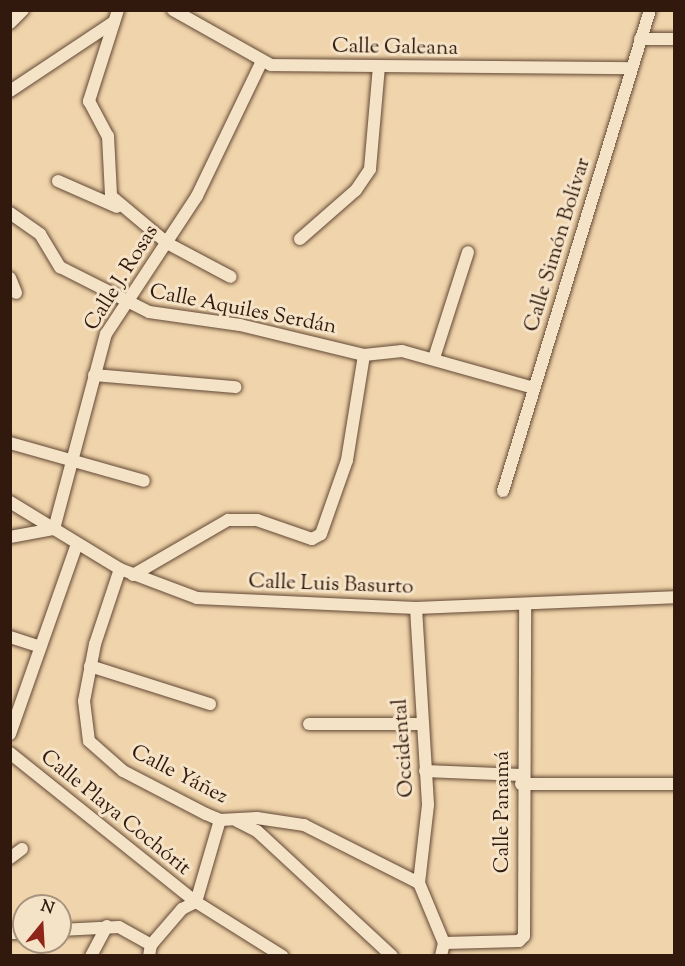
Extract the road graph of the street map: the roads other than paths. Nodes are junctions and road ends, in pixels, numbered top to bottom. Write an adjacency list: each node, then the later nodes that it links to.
1 (23, 10): 5 (street)
2 (173, 10): 8 (street, Calle Galeana)
3 (650, 10): 6 (street, Calle Simón Bolívar)
4 (116, 16): 11 (street); 13 (street)
5 (10, 23)
6 (640, 39): 7 (street); 10 (street, Calle Simón Bolívar)
7 (675, 39)
8 (261, 63): 9 (street, Calle Galeana); 16 (street, Calle J. Rosas)
9 (379, 67): 10 (street, Calle Galeana); 15 (street)
10 (631, 68): 26 (street, Calle Simón Bolívar)
11 (10, 91)
12 (58, 181): 13 (street)
13 (117, 207): 16 (street)
14 (10, 213): 21 (street, Calle Aquiles Serdán)
15 (300, 239)
16 (167, 243): 18 (street); 21 (street, Calle J. Rosas)
17 (468, 252): 23 (street)
18 (231, 277)
19 (10, 278): 20 (street)
20 (16, 293)
21 (124, 304): 22 (street, Calle Aquiles Serdán); 24 (street, Calle J. Rosas)
22 (364, 355): 23 (street, Calle Aquiles Serdán); 36 (street)
23 (434, 358): 26 (street, Calle Aquiles Serdán)
24 (94, 375): 25 (street); 28 (street, Calle J. Rosas)
25 (235, 387)
26 (534, 388): 30 (street, Calle Simón Bolívar)
27 (10, 443): 28 (street)
28 (73, 462): 29 (street); 32 (street, Calle J. Rosas)
29 (144, 481)
30 (503, 491)
31 (10, 502): 32 (street, Calle Luis Basurto)
32 (54, 529): 33 (street); 34 (street, Calle Luis Basurto)
33 (10, 537)
34 (77, 544): 35 (street, Calle Luis Basurto); 41 (street)
35 (120, 569): 36 (street, Calle Luis Basurto); 42 (street, Calle Yáñez)
36 (133, 575): 39 (street, Calle Luis Basurto)
37 (675, 597): 38 (street, Calle Luis Basurto)
38 (525, 605): 39 (street, Calle Luis Basurto); 49 (street, Calle Panamá)
39 (416, 608): 45 (street, Occidental)
40 (10, 637): 41 (street)
41 (40, 647): 46 (street)
42 (90, 666): 43 (street); 51 (street, Calle Yáñez)
43 (210, 704)
44 (309, 724): 45 (street)
45 (420, 724): 48 (street, Occidental)
46 (10, 734)
47 (10, 753): 56 (street, Calle Playa Cochórit)
48 (425, 771): 49 (street); 55 (street, Occidental)
49 (521, 779): 50 (street); 60 (street, Calle Panamá)
50 (675, 784)
51 (220, 820): 52 (street, Calle Yáñez); 56 (street)
52 (237, 821): 55 (street, Calle Yáñez); 63 (street)
53 (22, 849): 54 (street)
54 (10, 858)
55 (419, 883): 60 (street)
56 (196, 902): 59 (street); 62 (street, Calle Playa Cochórit)
57 (106, 926): 58 (street); 59 (street); 61 (street)
58 (72, 929)
59 (150, 950)
60 (442, 950)
61 (91, 956)
62 (282, 956)
63 (392, 956)

